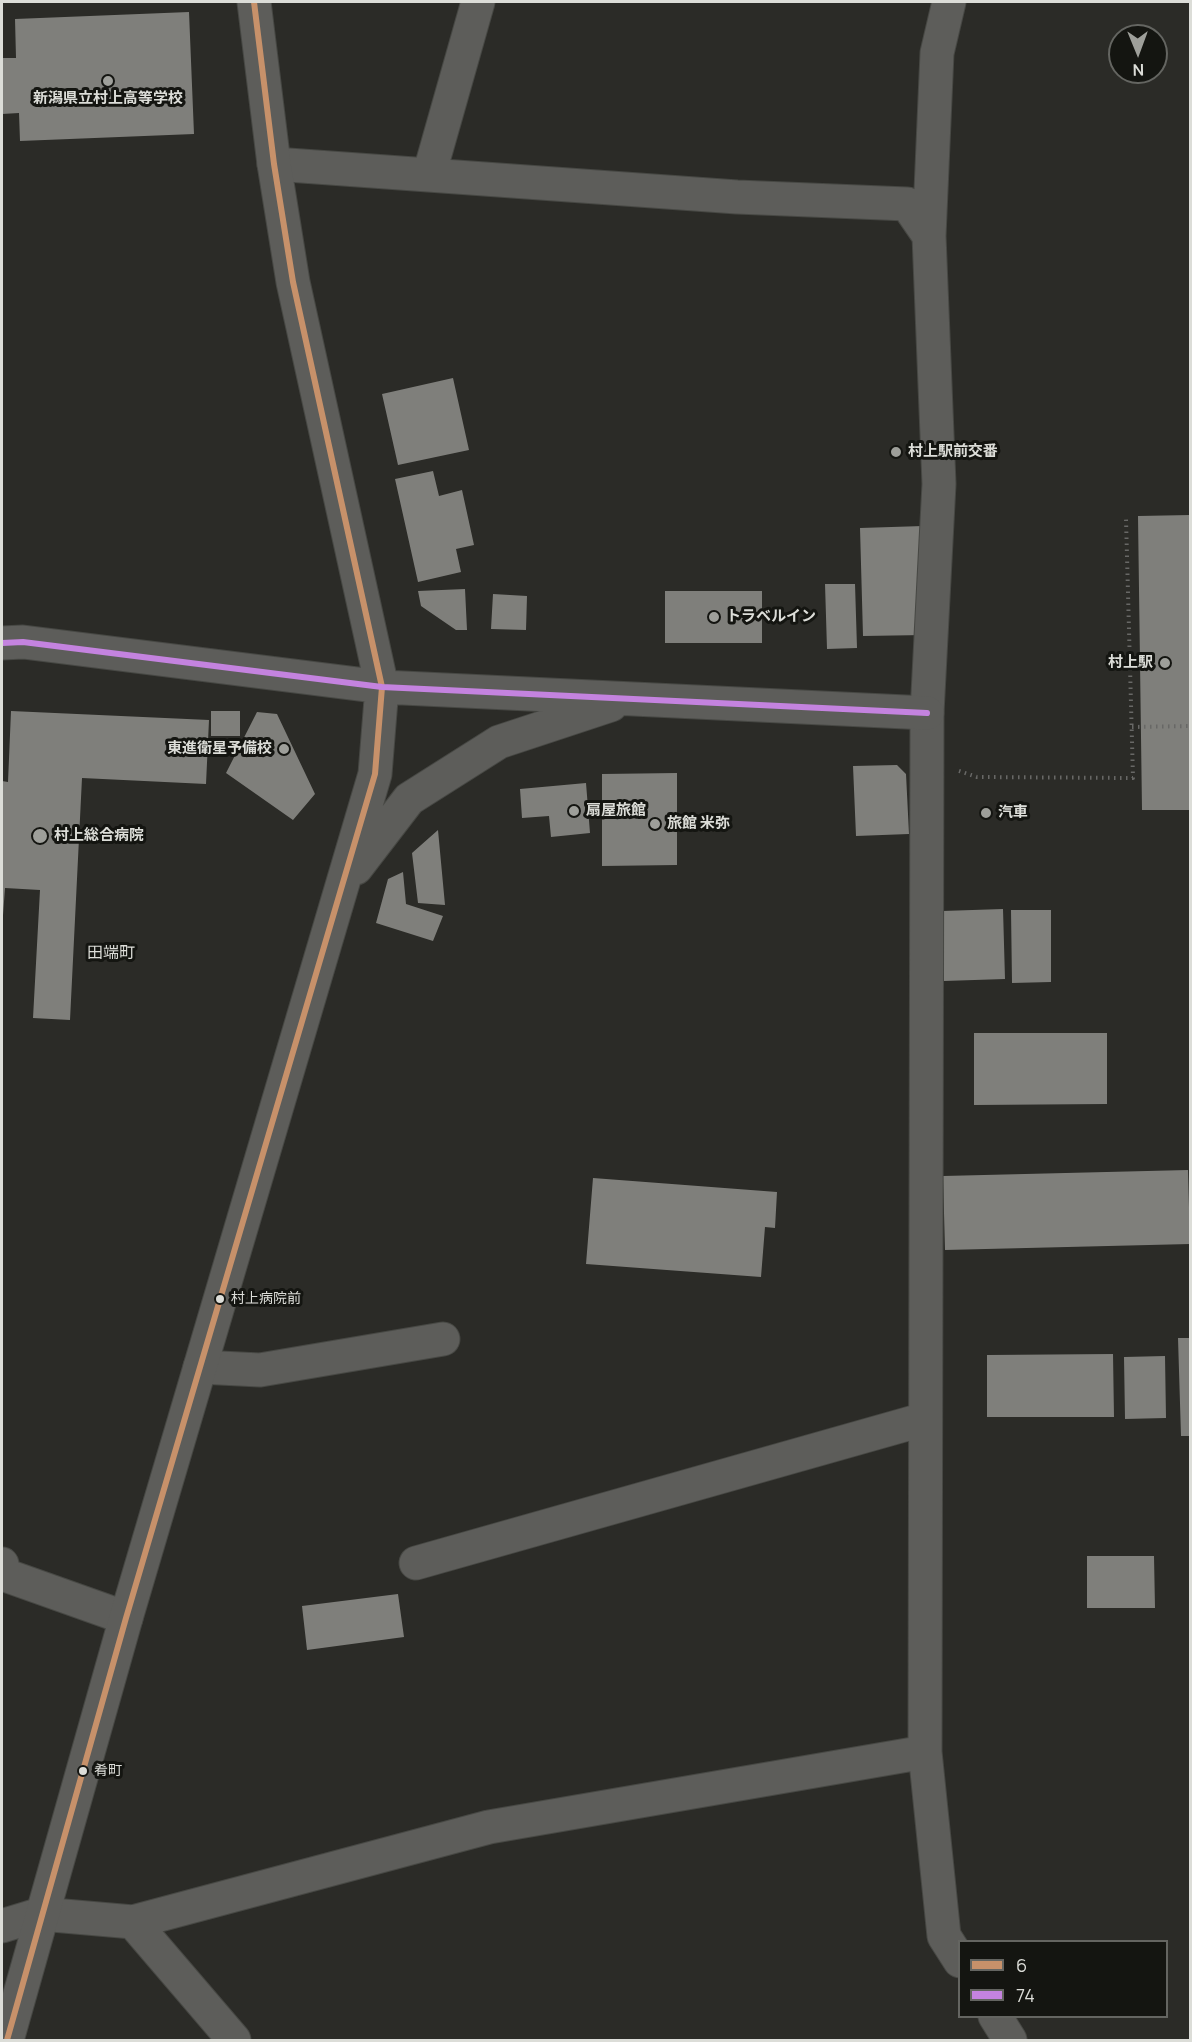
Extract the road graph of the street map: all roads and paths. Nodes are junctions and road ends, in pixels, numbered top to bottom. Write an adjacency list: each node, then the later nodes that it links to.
1 (254, 2): 4 (street)
2 (478, 2): 5 (street)
3 (949, 2): 6 (street)
4 (274, 164): 5 (street); 9 (street)
5 (429, 175): 6 (street)
6 (929, 236): 11 (street)
7 (1126, 519): 13 (path)
8 (2, 643): 9 (street)
9 (382, 687): 10 (street); 15 (street)
10 (630, 699): 11 (street); 15 (street)
11 (927, 713): 14 (street)
12 (1191, 726): 13 (path)
13 (1132, 727): 14 (path)
14 (927, 762): 18 (street)
15 (342, 888): 17 (street)
16 (443, 1339): 17 (street)
17 (200, 1367): 21 (street)
18 (925, 1419): 19 (street); 22 (street)
19 (416, 1563)
20 (2, 1564): 21 (street)
21 (126, 1618): 23 (street)
22 (925, 1752): 24 (street); 26 (street)
23 (40, 1914): 24 (street); 25 (street); 28 (street)
24 (133, 1922): 29 (street)
25 (2, 1926)
26 (958, 1958)
27 (996, 2018): 30 (street)
28 (7, 2040)
29 (234, 2040)
30 (1010, 2040)

